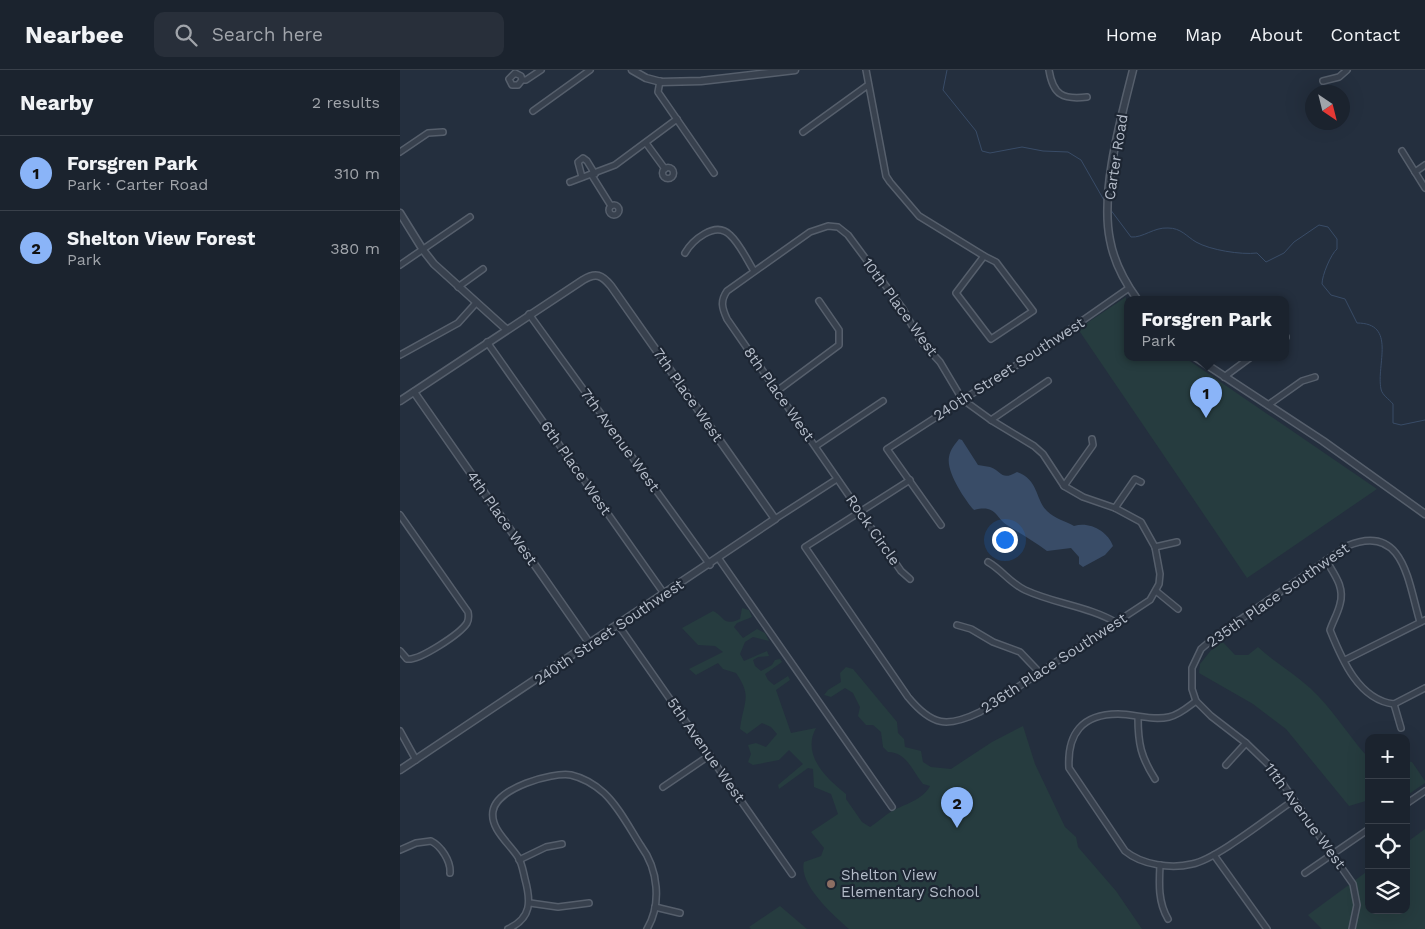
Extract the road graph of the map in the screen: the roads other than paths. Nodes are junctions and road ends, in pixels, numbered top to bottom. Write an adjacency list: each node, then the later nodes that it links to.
1 (541, 70): 9 (street)
2 (590, 70): 14 (street)
3 (632, 70): 11 (street)
4 (795, 70): 11 (street)
5 (866, 70): 12 (street)
6 (1049, 70): 13 (street)
7 (1132, 70): 39 (street, Carter Road)
8 (1347, 70): 10 (street)
9 (522, 80)
10 (1324, 80)
11 (660, 81): 15 (street)
12 (868, 85): 17 (street); 34 (street)
13 (1087, 97)
14 (533, 111)
15 (677, 120): 18 (street); 24 (street)
16 (443, 132): 20 (street)
17 (803, 132)
18 (646, 143): 22 (street); 25 (street)
19 (1402, 151): 23 (street)
20 (400, 152)
21 (1425, 165): 23 (street)
22 (665, 169)
23 (1415, 172): 28 (street)
24 (714, 173)
25 (593, 174): 26 (street); 26 (street); 29 (street)
26 (582, 177): 27 (street)
27 (570, 182)
28 (1425, 188)
29 (611, 206)
30 (400, 213): 32 (street)
31 (470, 216): 32 (street)
32 (422, 250): 35 (street); 38 (street)
33 (685, 253): 37 (street)
34 (984, 256): 34 (street)
35 (400, 266)
36 (483, 269): 38 (street)
37 (754, 272): 52 (street, 8th Place West); 54 (street, 10th Place West)
38 (458, 287): 42 (street)
39 (1129, 288): 40 (street, Carter Road); 54 (street, 240th Street Southwest)
40 (1135, 296)
41 (819, 302): 52 (street)
42 (476, 303): 44 (street); 46 (street)
43 (529, 314): 44 (street); 69 (street, 7th Place West); 76 (street, 7th Avenue West)
44 (506, 329): 45 (street)
45 (487, 342): 53 (street); 79 (street, 6th Place West)
46 (400, 355)
47 (1203, 361): 49 (street)
48 (1246, 361): 49 (street)
49 (1224, 377): 57 (street)
50 (1315, 377): 57 (street)
51 (1048, 381): 58 (street)
52 (777, 391): 60 (street, 8th Place West)
53 (414, 392): 55 (street); 85 (street, 4th Place West)
54 (962, 399): 58 (street); 62 (street, 240th Street Southwest)
55 (400, 401)
56 (883, 401): 60 (street)
57 (1268, 405): 67 (street)
58 (991, 420): 64 (street)
59 (1092, 439): 64 (street)
60 (816, 446): 61 (street, 8th Place West)
61 (837, 478): 66 (street, Rock Circle); 69 (street, 240th Street Southwest)
62 (910, 480): 66 (street); 70 (street)
63 (1141, 482): 65 (street)
64 (1064, 486): 65 (street)
65 (1115, 508): 72 (street)
66 (860, 512): 77 (street, Rock Circle); 88 (street, 236th Place Southwest)
67 (1425, 514)
68 (400, 515): 86 (street)
69 (776, 519): 73 (street, 240th Street Southwest)
70 (941, 526)
71 (1177, 542): 72 (street)
72 (1155, 547): 78 (street)
73 (718, 559): 76 (street, 240th Street Southwest); 105 (street)
74 (1326, 560): 81 (street, 235th Place Southwest); 87 (street); 90 (street, 235th Place Southwest)
75 (988, 562): 82 (street)
76 (710, 565): 79 (street, 240th Street Southwest)
77 (910, 579)
78 (1156, 591): 80 (street); 82 (street, 236th Place Southwest)
79 (665, 595): 84 (street, 240th Street Southwest)
80 (1178, 609)
81 (1422, 621): 87 (street)
82 (1117, 623): 88 (street, 236th Place Southwest)
83 (957, 625): 88 (street)
84 (619, 626): 85 (street, 240th Street Southwest); 96 (street, 5th Avenue West)
85 (590, 644): 97 (street, 240th Street Southwest)
86 (400, 652)
87 (1344, 660): 91 (street)
88 (1040, 673)
89 (1425, 688): 91 (street)
90 (1196, 702): 92 (street); 95 (street, 11th Avenue West)
91 (1394, 704): 93 (street)
92 (1138, 717): 100 (street); 112 (street)
93 (1401, 728)
94 (400, 731): 97 (street)
95 (1246, 743): 98 (street); 103 (street, 11th Avenue West)
96 (710, 755): 101 (street); 115 (street, 5th Avenue West)
97 (416, 760): 99 (street, 240th Street Southwest)
98 (1226, 765)
99 (400, 770)
100 (1155, 780)
101 (663, 787)
102 (1425, 792): 104 (street)
103 (1294, 800): 109 (street, 11th Avenue West); 110 (street)
104 (1410, 801)
105 (892, 807)
106 (1365, 832): 109 (street)
107 (562, 844): 111 (street)
108 (400, 850): 113 (street)
109 (1332, 853): 114 (street); 124 (street, 11th Avenue West)
110 (1214, 855): 112 (street); 123 (street)
111 (519, 860): 117 (street); 118 (street)
112 (1160, 865): 120 (street)
113 (450, 873)
114 (1305, 873)
115 (792, 874)
116 (588, 903): 117 (street)
117 (530, 904): 121 (street)
118 (655, 907): 119 (street); 122 (street)
119 (680, 913)
120 (1168, 919)
121 (509, 929)
122 (647, 929)
123 (1267, 929)
124 (1352, 929)

